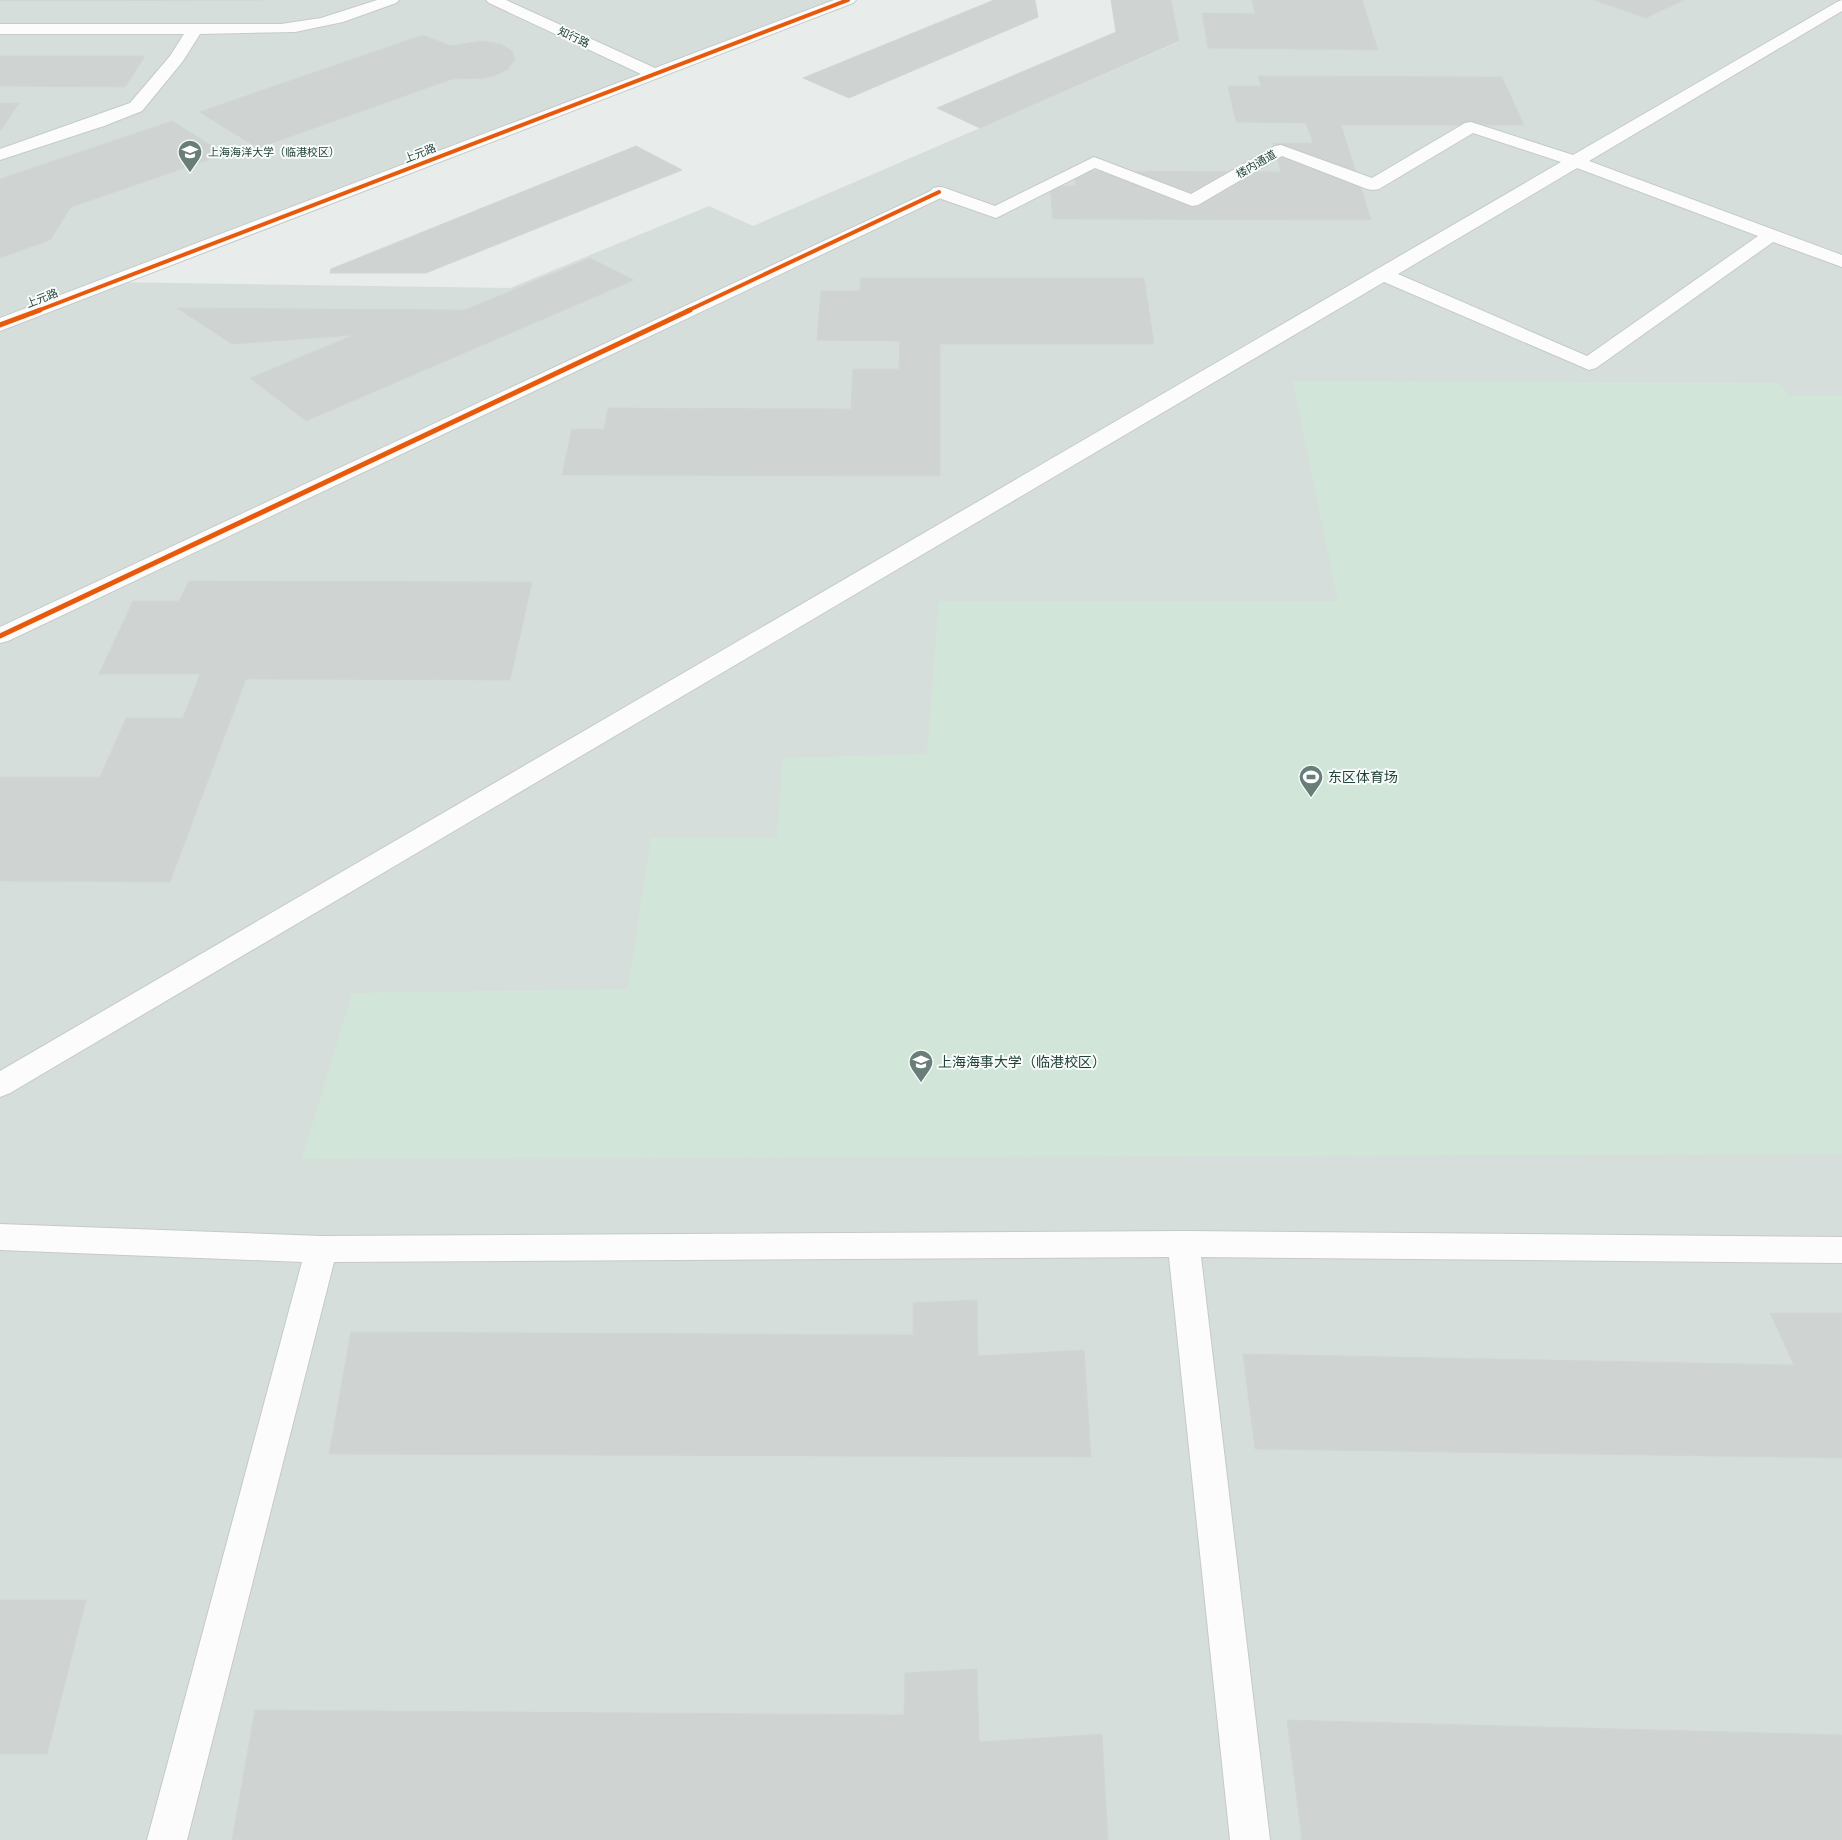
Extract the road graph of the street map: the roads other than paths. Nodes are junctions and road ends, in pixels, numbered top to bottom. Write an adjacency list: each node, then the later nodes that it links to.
1 (391, 0): 6 (street)
2 (494, 0): 7 (street, 知行路)
3 (848, 0): 7 (street, 上元路)
4 (1842, 5): 9 (street)
5 (0, 29): 6 (street)
6 (194, 30): 8 (street)
7 (654, 74): 13 (street, 上元路)
8 (0, 155)
9 (1574, 161): 10 (street); 12 (street); 14 (street, 楼内通道)
10 (1771, 235): 11 (street); 12 (street)
11 (1842, 261)
12 (1382, 274): 15 (street)
13 (0, 325)
14 (0, 636)
15 (0, 1084)
16 (0, 1237): 18 (street)
17 (1184, 1244): 18 (street); 19 (street); 21 (street)
18 (321, 1249): 20 (street)
19 (1842, 1250)
20 (167, 1840)
21 (1250, 1840)

